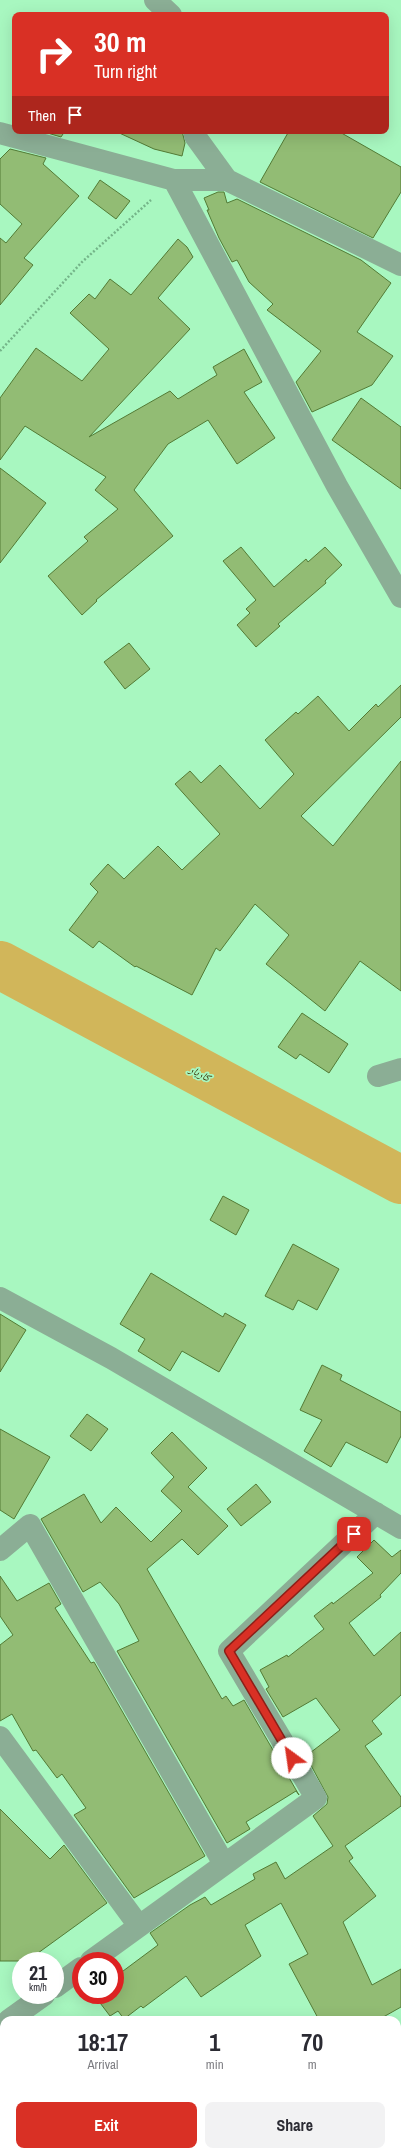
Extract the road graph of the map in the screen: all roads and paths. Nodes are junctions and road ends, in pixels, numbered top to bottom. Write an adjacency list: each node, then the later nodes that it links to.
1 (155, 0): 2 (street)
2 (168, 12)
3 (0, 133): 5 (street)
4 (195, 134): 6 (street)
5 (174, 180): 6 (street); 8 (path); 9 (street)
6 (227, 180): 7 (street)
7 (401, 265)
8 (0, 351)
9 (401, 597)
10 (401, 1070): 11 (street)
11 (378, 1076)
12 (0, 1298): 13 (street)
13 (376, 1513): 14 (street); 17 (street)
14 (401, 1528)
15 (0, 1550): 17 (street)
16 (2, 1744): 18 (street)
17 (224, 1864): 18 (street)
18 (139, 1926): 19 (street)
19 (103, 1952)
20 (31, 2004): 21 (street)
21 (15, 2016)

